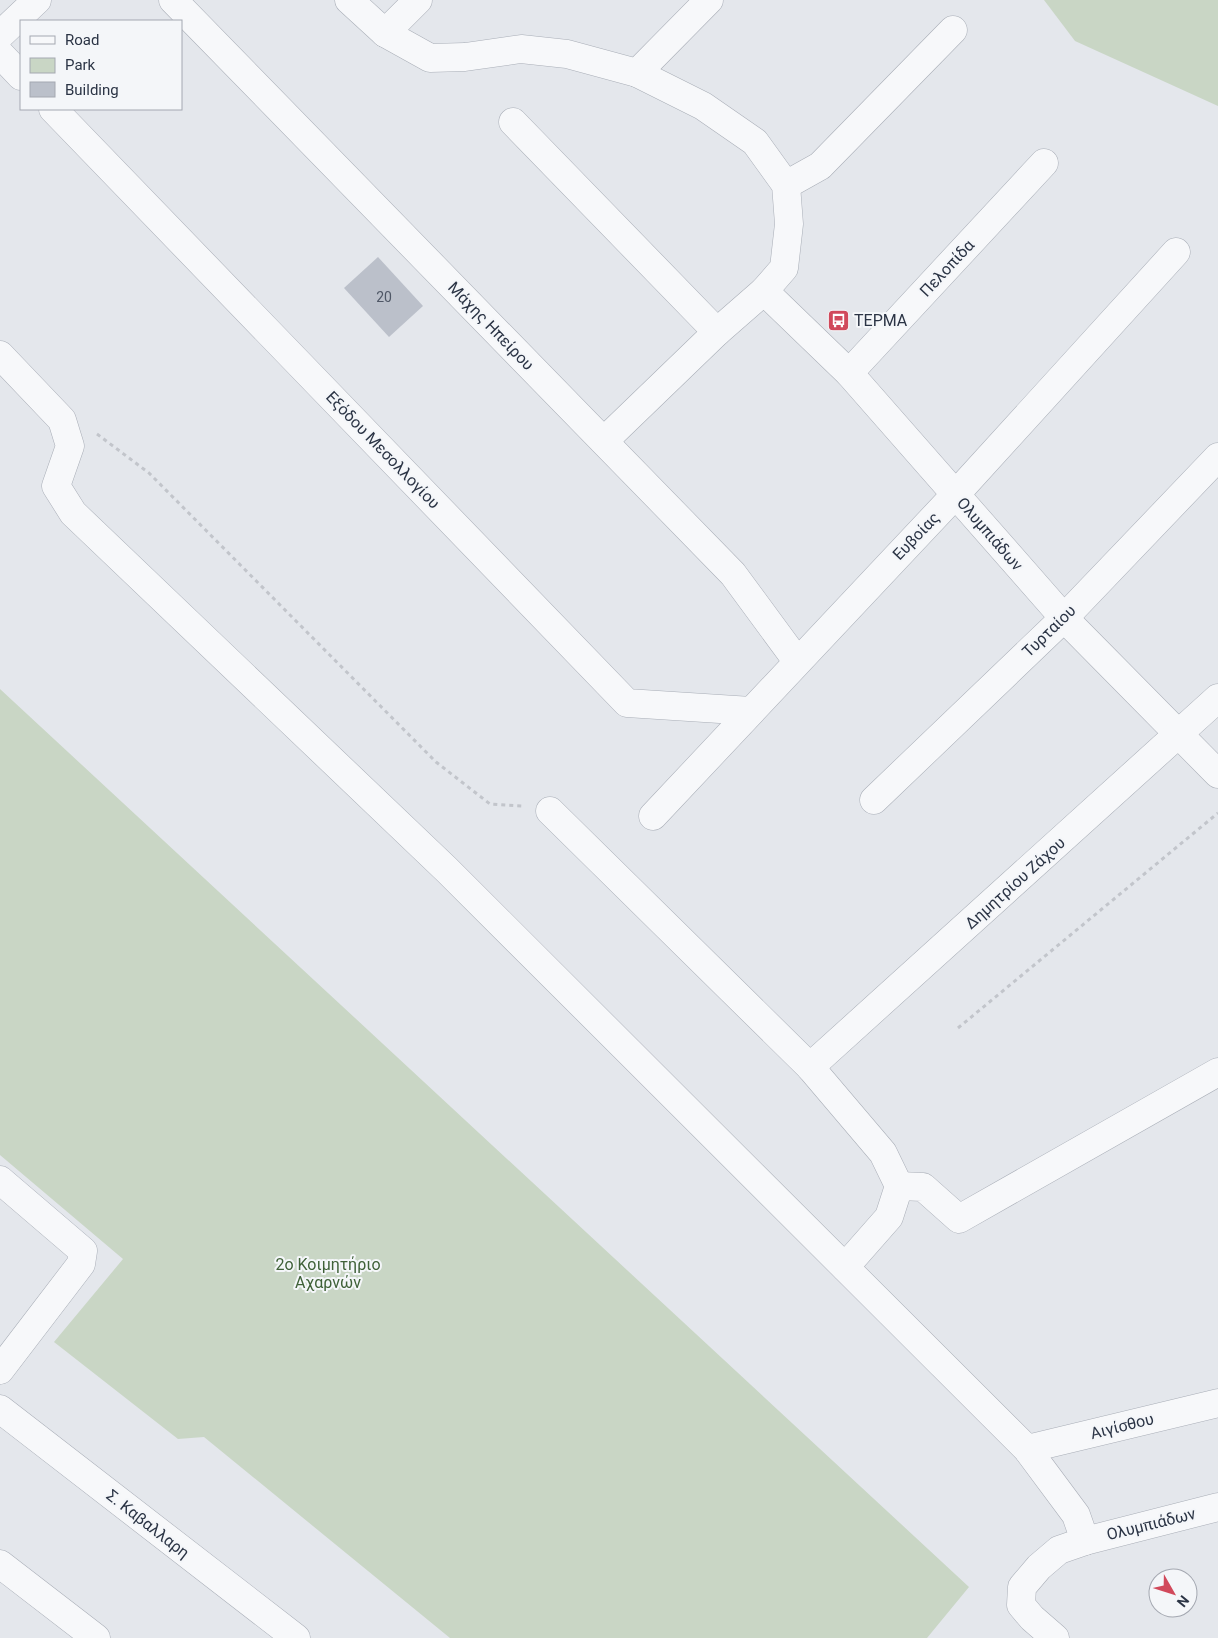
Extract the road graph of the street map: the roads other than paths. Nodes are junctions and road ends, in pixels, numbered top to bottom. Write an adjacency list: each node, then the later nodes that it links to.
1 (37, 0): 8 (street)
2 (173, 0): 21 (street, Μάχης Ηπείρου)
3 (350, 0): 7 (street)
4 (418, 0): 7 (street)
5 (709, 0): 10 (street)
6 (953, 30): 15 (street)
7 (385, 33): 10 (street)
8 (0, 35)
9 (0, 54): 11 (street)
10 (637, 73): 15 (street)
11 (20, 75)
12 (54, 110): 27 (street, Εξόδου Μεσολλογίου)
13 (513, 122): 18 (street)
14 (1044, 163): 20 (street, Πελοπίδα)
15 (786, 185): 17 (street)
16 (1176, 252): 23 (street, Ευβοίας)
17 (764, 291): 18 (street); 20 (street, Ολυμπιάδων)
18 (717, 332): 21 (street)
19 (0, 356): 37 (street)
20 (849, 373): 23 (street, Ολυμπιάδων)
21 (604, 441): 25 (street, Μάχης Ηπείρου)
22 (1218, 456): 24 (street, Τυρταίου)
23 (956, 495): 24 (street, Ολυμπιάδων); 25 (street, Ευβοίας)
24 (1064, 618): 28 (street, Ολυμπιάδων); 30 (street, Τυρταίου)
25 (797, 661): 27 (street, Ευβοίας)
26 (1218, 698): 28 (street, Δημητρίου Ζάχου)
27 (751, 711): 32 (street, Ευβοίας)
28 (1179, 735): 29 (street, Ολυμπιάδων); 33 (street, Δημητρίου Ζάχου)
29 (1218, 774)
30 (874, 800)
31 (550, 811): 33 (street)
32 (653, 816)
33 (810, 1067): 36 (street)
34 (1218, 1072): 36 (street)
35 (0, 1180): 38 (street)
36 (899, 1186): 37 (street)
37 (845, 1267): 41 (street)
38 (0, 1370)
39 (1218, 1403): 41 (street, Αιγίσθου)
40 (0, 1409): 46 (street, Σ. Καβαλλαρη)
41 (1026, 1450): 43 (street)
42 (1218, 1507): 43 (street, Ολυμπιάδων)
43 (1085, 1541): 47 (street, Ολυμπιάδων)
44 (0, 1564): 45 (street)
45 (96, 1638)
46 (296, 1638)
47 (1054, 1638)

